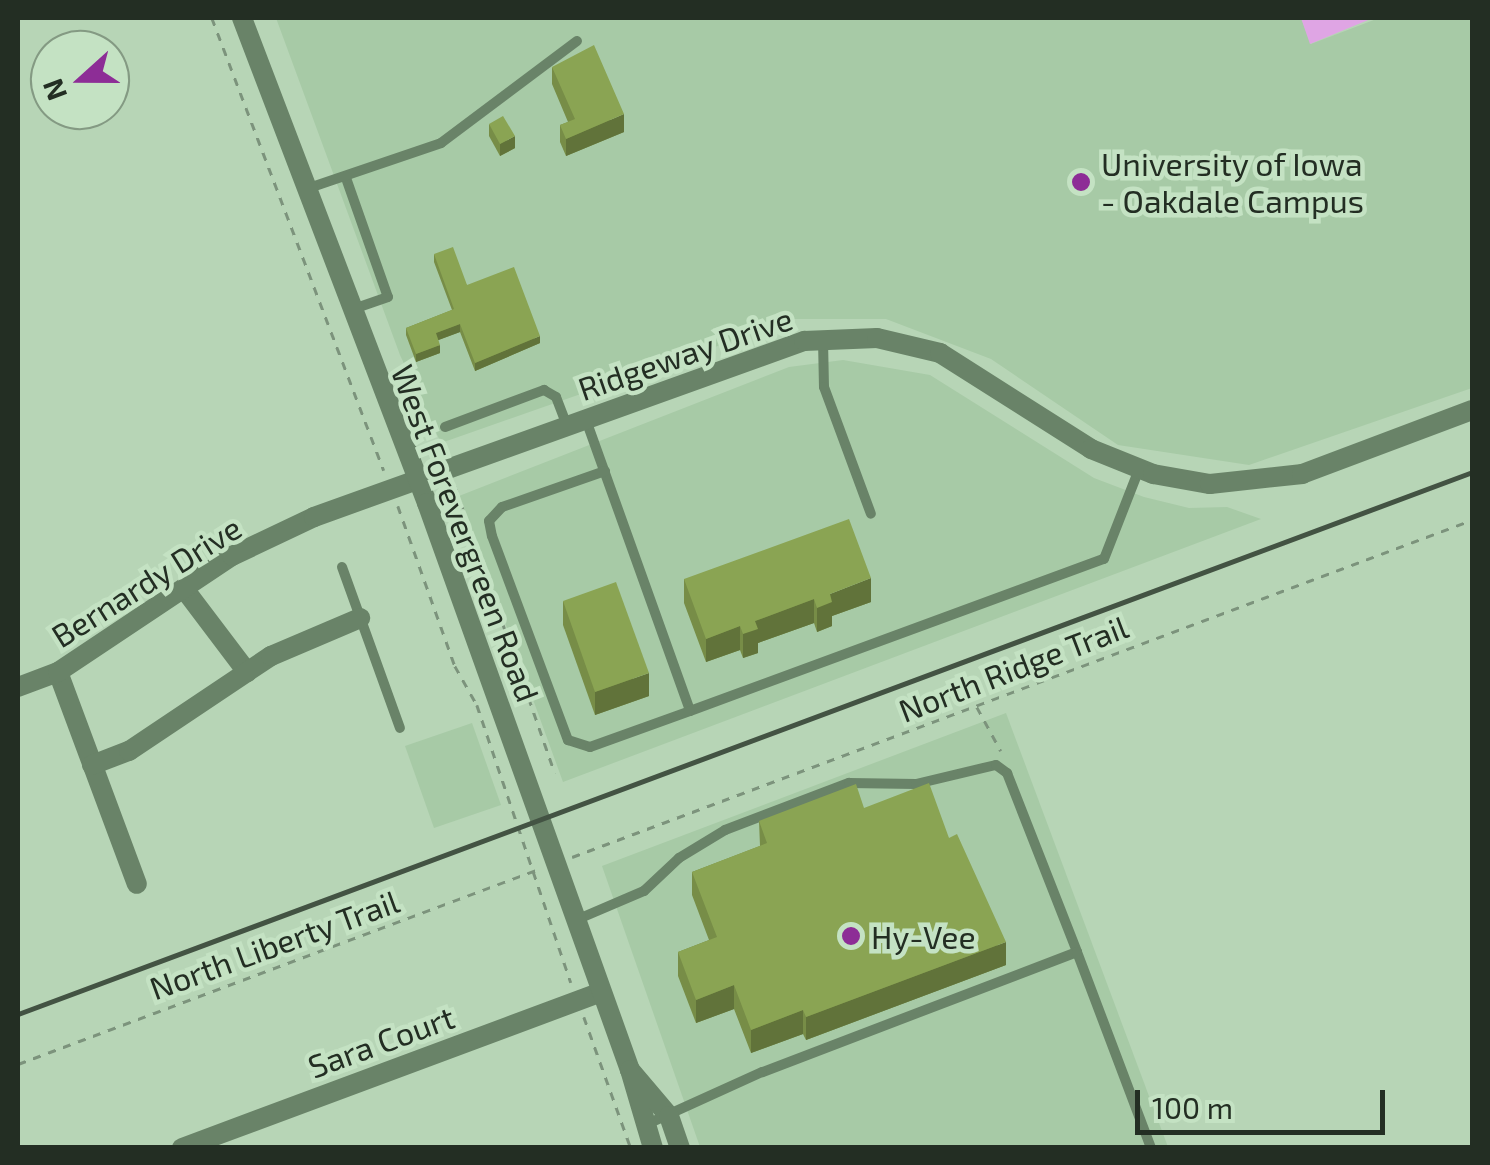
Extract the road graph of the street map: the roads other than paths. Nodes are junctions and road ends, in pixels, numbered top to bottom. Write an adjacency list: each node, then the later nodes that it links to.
1 (242, 18): 4 (street, West Forevergreen Road)
2 (577, 41): 3 (lane)
3 (346, 178): 4 (lane); 5 (lane)
4 (305, 189): 5 (street, West Forevergreen Road)
5 (350, 310): 12 (street, West Forevergreen Road)
6 (823, 339): 8 (street, Ridgeway Drive); 10 (street, Ridgeway Drive); 13 (lane)
7 (1472, 410): 10 (street, Ridgeway Drive)
8 (576, 423): 9 (lane); 11 (lane); 12 (street, Ridgeway Drive)
9 (445, 427)
10 (1138, 469): 20 (lane)
11 (605, 471): 20 (lane); 20 (lane)
12 (419, 482): 15 (street, Bernardy Drive); 24 (street, West Forevergreen Road)
13 (872, 514)
14 (342, 567): 16 (lane)
15 (185, 590): 17 (street, Bernardy Drive); 18 (street)
16 (360, 618): 18 (street); 21 (lane)
17 (58, 672): 19 (street, Bernardy Drive); 22 (street)
18 (247, 672): 22 (street)
19 (18, 687)
20 (690, 711)
21 (400, 728)
22 (92, 765): 23 (street)
23 (136, 884)
24 (576, 920): 25 (lane); 26 (street, West Forevergreen Road)
25 (1077, 952): 28 (lane); 33 (lane)
26 (602, 992): 27 (street, West Forevergreen Road); 30 (street, Sara Court)
27 (630, 1070): 28 (street, West Forevergreen Road); 29 (street, West Forevergreen Road)
28 (669, 1116): 29 (lane); 32 (street, West Forevergreen Road)
29 (644, 1125): 31 (street, West Forevergreen Road)
30 (182, 1148)
31 (653, 1148)
32 (680, 1148)
33 (1151, 1148)

